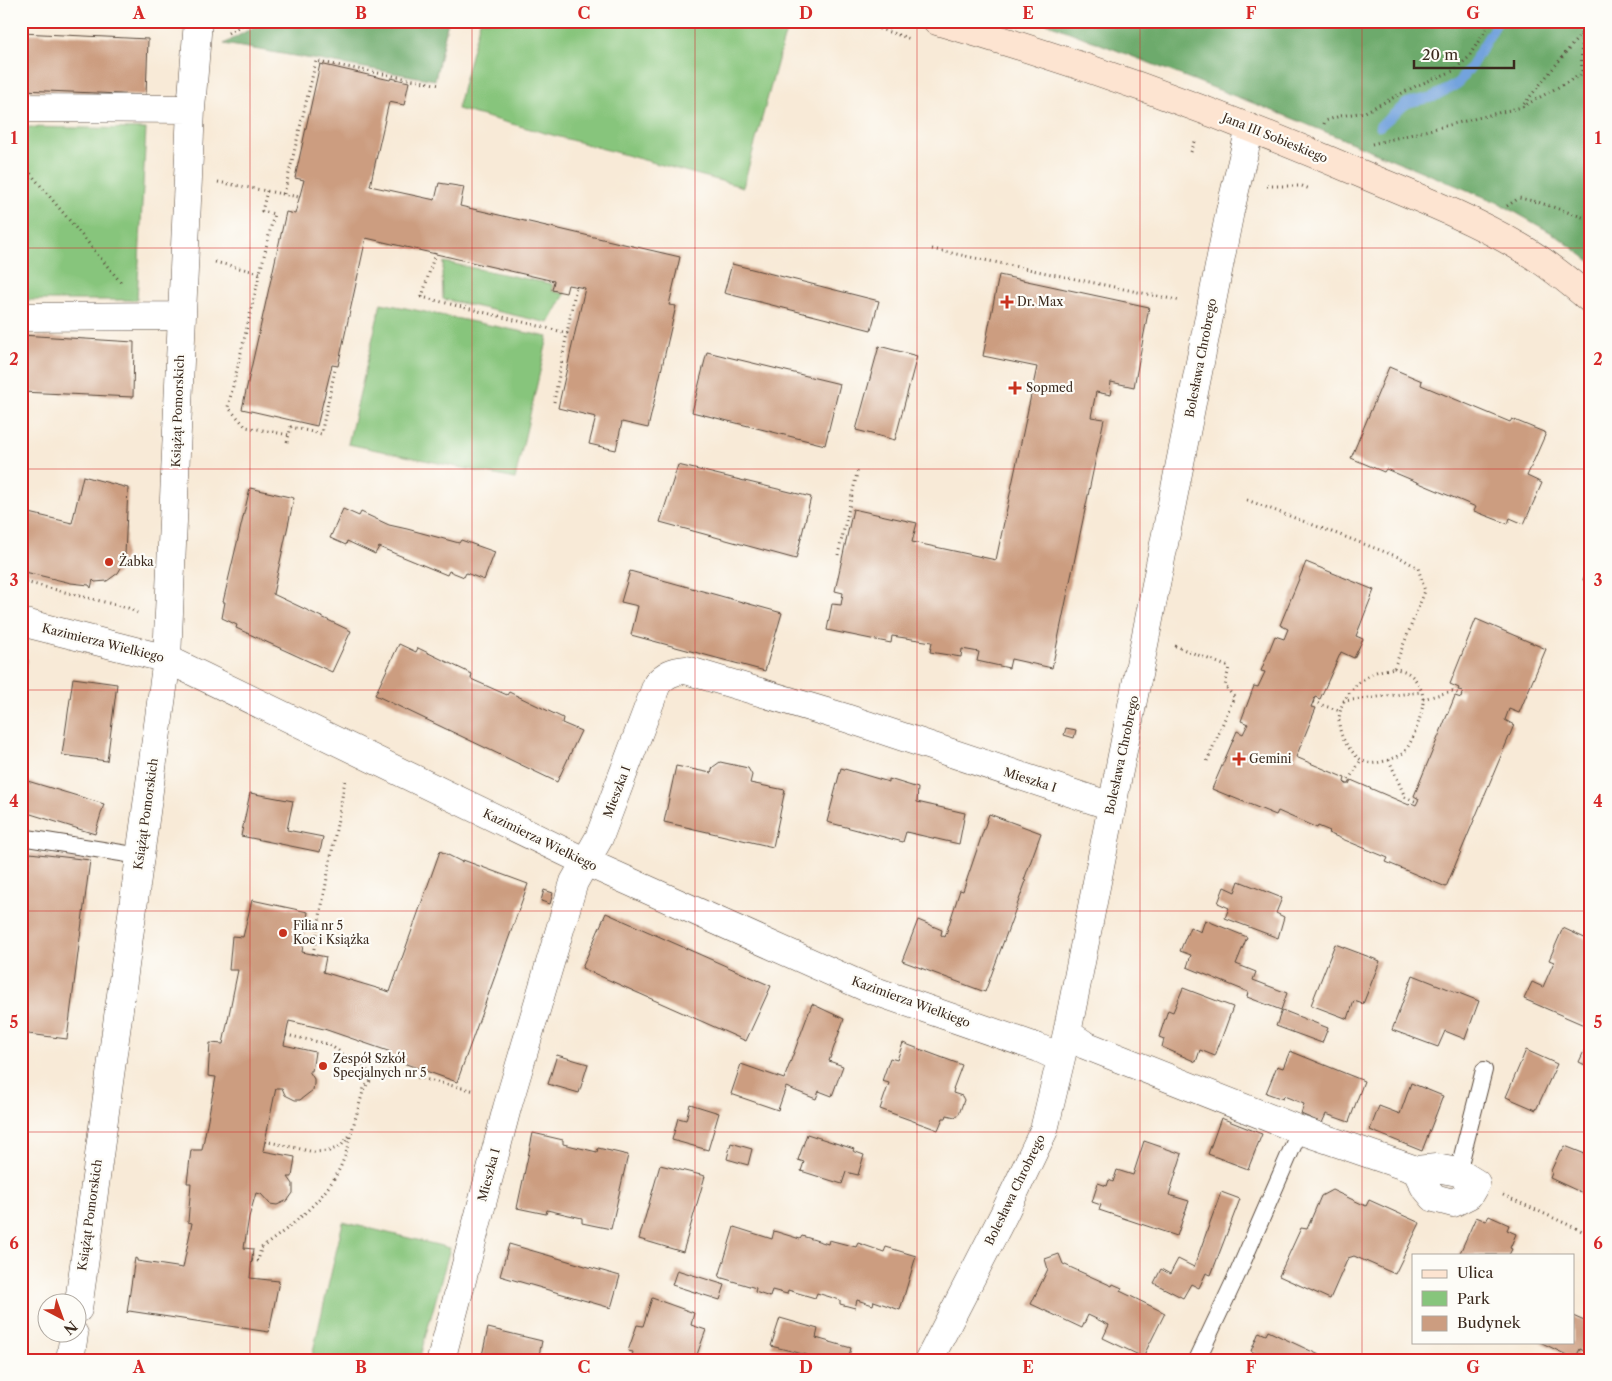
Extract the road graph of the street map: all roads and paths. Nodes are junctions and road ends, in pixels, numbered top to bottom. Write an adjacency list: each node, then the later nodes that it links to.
1 (198, 21): 15 (street, Książąt Pomorskich)
2 (249, 21): 6 (path)
3 (937, 21): 16 (street, Jana III Sobieskiego)
4 (1491, 21): 17 (path)
5 (1584, 21): 7 (path)
6 (226, 34)
7 (1581, 34): 10 (path); 13 (path)
8 (1591, 64): 10 (path)
9 (1591, 73): 10 (path)
10 (1582, 74): 12 (path); 13 (path)
11 (440, 85): 24 (path)
12 (1591, 88)
13 (1522, 106): 18 (path)
14 (21, 108): 15 (street)
15 (191, 109): 36 (street, Książąt Pomorskich)
16 (1250, 128): 33 (street, Jana III Sobieskiego); 62 (street, Bolesława Chrobrego)
17 (1323, 128)
18 (1384, 141)
19 (21, 162): 35 (path)
20 (213, 182): 23 (path)
21 (1265, 186): 22 (path)
22 (1302, 186)
23 (267, 191): 24 (path); 31 (path)
24 (284, 194): 25 (path)
25 (299, 197)
26 (1501, 210): 27 (path)
27 (1591, 220)
28 (932, 249): 34 (path)
29 (435, 253): 38 (path)
30 (210, 261): 31 (path)
31 (260, 274): 41 (path)
32 (576, 287): 38 (path)
33 (1591, 300)
34 (1189, 303)
35 (149, 316): 36 (street); 37 (street)
36 (182, 316): 48 (street, Książąt Pomorskich)
37 (21, 317)
38 (568, 333): 40 (path)
39 (335, 370): 41 (path)
40 (554, 402)
41 (289, 435): 42 (path)
42 (287, 442)
43 (858, 469): 45 (path)
44 (1247, 500): 49 (path)
45 (838, 555)
46 (21, 622): 48 (street, Kazimierza Wielkiego)
47 (1172, 645): 58 (path)
48 (167, 659): 64 (street, Książąt Pomorskich); 65 (street, Kazimierza Wielkiego)
49 (1394, 668): 50 (path); 54 (path)
50 (1421, 692): 52 (path); 54 (path)
51 (1462, 695): 52 (path)
52 (1424, 699): 57 (path)
53 (1313, 702): 55 (path)
54 (1343, 702): 55 (path)
55 (1340, 711): 56 (path)
56 (1361, 760): 57 (path); 60 (path)
57 (1389, 760): 61 (path)
58 (1207, 761)
59 (347, 775): 66 (path)
60 (1346, 784)
61 (1417, 802)
62 (1111, 806): 65 (street, Mieszka I); 68 (street, Bolesława Chrobrego)
63 (21, 837): 64 (lane)
64 (140, 856): 78 (street, Książąt Pomorskich)
65 (586, 862): 68 (street, Kazimierza Wielkiego); 81 (street, Mieszka I)
66 (313, 954)
67 (286, 1035): 70 (path)
68 (1064, 1045): 72 (street, Kazimierza Wielkiego); 82 (street, Bolesława Chrobrego)
69 (1484, 1070): 75 (lane)
70 (374, 1077): 71 (path); 73 (path)
71 (474, 1091)
72 (1300, 1130): 75 (street, Kazimierza Wielkiego); 83 (lane)
73 (351, 1134): 74 (path); 77 (path)
74 (266, 1141)
75 (1467, 1178): 76 (path)
76 (1591, 1234)
77 (252, 1260)
78 (80, 1294)
79 (72, 1344): 80 (street)
80 (70, 1360)
81 (441, 1360)
82 (929, 1360)
83 (1197, 1360)

